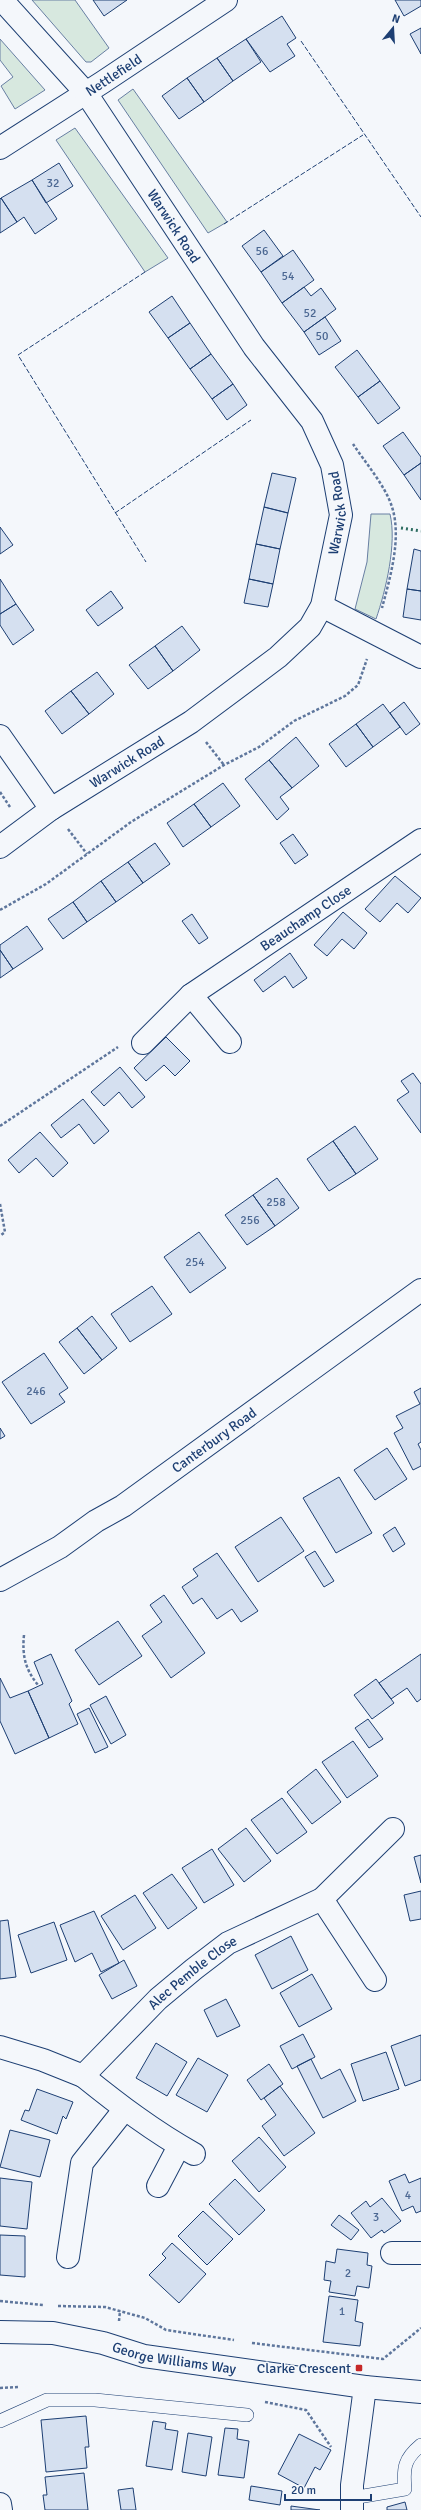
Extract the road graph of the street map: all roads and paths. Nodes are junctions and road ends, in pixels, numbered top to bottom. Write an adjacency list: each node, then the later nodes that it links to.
1 (2, 0): 3 (main road, Warwick Road)
2 (226, 0): 3 (main road, Nettlefield)
3 (86, 93): 4 (main road, Nettlefield); 6 (main road, Warwick Road)
4 (0, 148)
5 (350, 439): 7 (path)
6 (322, 606): 7 (main road); 10 (main road, Warwick Road)
7 (375, 634): 8 (main road); 13 (path)
8 (421, 657)
9 (0, 736): 10 (main road)
10 (51, 809): 12 (main road, Warwick Road); 13 (path)
11 (421, 840): 15 (main road, Beauchamp Close)
12 (0, 847)
13 (87, 854): 14 (path)
14 (0, 910)
15 (191, 995): 16 (main road); 17 (main road, Beauchamp Close)
16 (230, 1042)
17 (143, 1043): 18 (path)
18 (0, 1126)
19 (0, 1204): 20 (path)
20 (0, 1236)
21 (421, 1290): 22 (main road, Canterbury Road)
22 (0, 1580)
23 (24, 1635): 24 (path)
24 (39, 1686)
25 (393, 1829): 26 (main road, Alec Pemble Close)
26 (322, 1899): 27 (main road); 29 (main road, Alec Pemble Close)
27 (375, 1980)
28 (0, 2047): 29 (main road)
29 (83, 2076): 30 (main road)
30 (124, 2110): 31 (main road); 34 (main road)
31 (158, 2186)
32 (421, 2253): 33 (main road)
33 (392, 2254)
34 (68, 2257)
35 (0, 2301): 36 (path)
36 (46, 2305)
37 (53, 2306): 40 (path)
38 (421, 2328): 41 (path)
39 (0, 2332): 42 (main road, George Williams Way)
40 (242, 2341)
41 (249, 2342)
42 (364, 2388): 43 (main road, George Williams Way); 48 (main road)
43 (421, 2392)
44 (247, 2415): 45 (lane)
45 (0, 2420)
46 (421, 2445): 48 (lane)
47 (0, 2504): 49 (main road)
48 (352, 2504)
49 (1, 2510)

